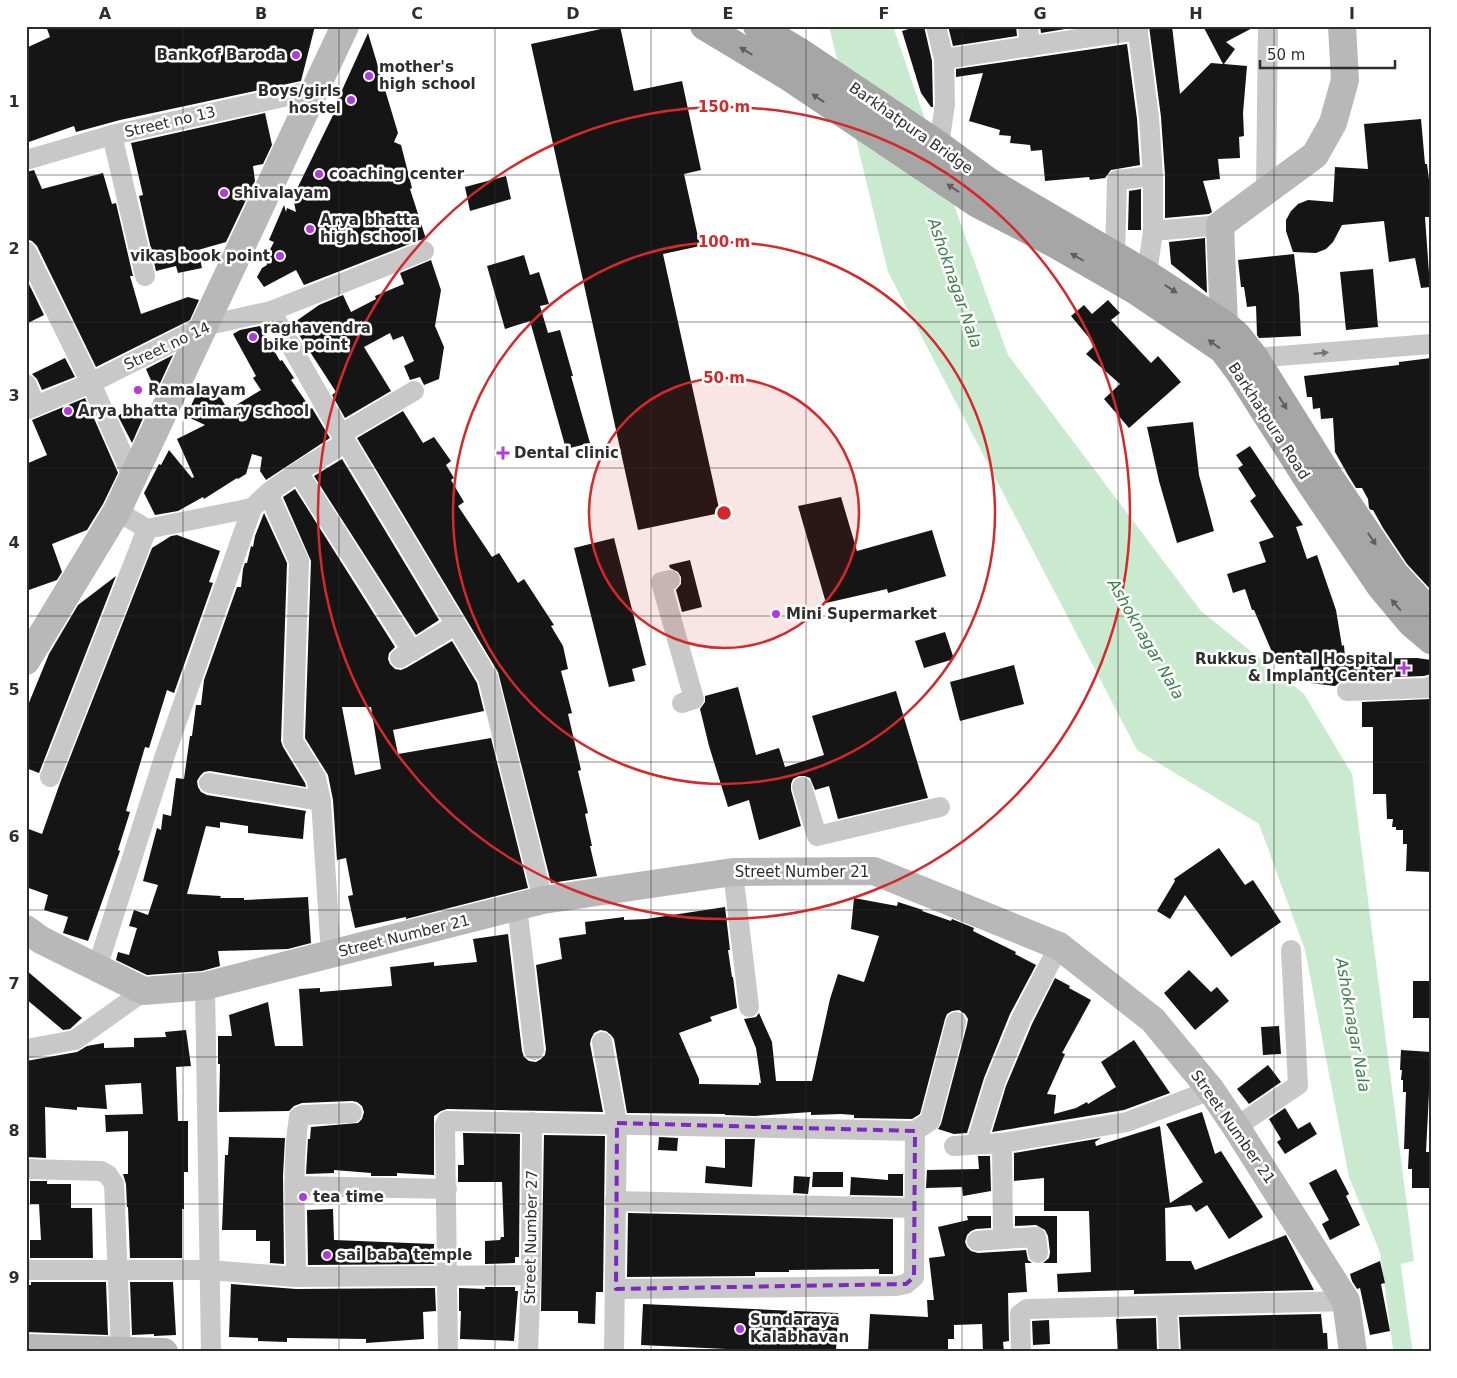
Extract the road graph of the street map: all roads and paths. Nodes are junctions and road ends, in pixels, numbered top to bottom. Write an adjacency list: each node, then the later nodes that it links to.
1 (345, 26): 11 (street)
2 (704, 26): 17 (main road, Barkhatpura Bridge, one-way to 2)
3 (757, 26): 13 (main road, Barkhatpura Bridge)
4 (936, 26): 10 (street)
5 (1028, 26): 9 (street)
6 (1268, 26): 16 (street)
7 (1342, 26): 16 (street)
8 (1138, 28): 9 (street); 15 (street)
9 (1030, 47): 10 (street)
10 (944, 59): 13 (street)
11 (315, 90): 12 (street, Street no 13); 28 (street)
12 (112, 135): 14 (street, Street no 13); 25 (street)
13 (939, 145): 17 (main road, Barkhatpura Bridge)
14 (26, 160)
15 (1153, 176): 20 (street); 23 (street)
16 (1266, 190): 19 (street)
17 (982, 192): 18 (main road, Barkhatpura Bridge)
18 (1017, 211): 23 (main road, Barkhatpura Road); 45 (main road, Barkhatpura Road, one-way to 18)
19 (1220, 225): 20 (street); 27 (street)
20 (1153, 231): 24 (street)
21 (26, 251): 31 (street)
22 (424, 251): 26 (street, Street no 14)
23 (1115, 255): 24 (main road, Barkhatpura Road)
24 (1147, 274): 27 (main road, Barkhatpura Road, one-way to 27)
25 (145, 276)
26 (271, 311): 28 (street, Street no 14); 35 (street)
27 (1224, 324): 30 (main road, Barkhatpura Road)
28 (204, 326): 31 (street, Street no 14); 37 (street)
29 (1431, 344): 30 (street, one-way to 29)
30 (1255, 358): 43 (main road, Barkhatpura Road, one-way to 43)
31 (91, 383): 34 (street, Street no 14); 37 (street)
32 (26, 384): 34 (street)
33 (414, 390): 35 (street)
34 (31, 408)
35 (343, 438): 36 (street); 44 (street)
36 (298, 472): 38 (street); 44 (street)
37 (133, 478): 40 (street)
38 (268, 493): 39 (street); 53 (street)
39 (252, 508): 41 (street); 62 (street)
40 (117, 511): 41 (street); 46 (street)
41 (147, 529): 50 (street)
42 (670, 580): 49 (street)
43 (1431, 613)
44 (455, 625): 56 (street)
45 (1431, 640)
46 (26, 661)
47 (1431, 686): 48 (street)
48 (1347, 691)
49 (688, 701)
50 (50, 777)
51 (209, 783): 53 (street)
52 (802, 787): 54 (street)
53 (321, 801): 61 (street)
54 (940, 807)
55 (733, 872): 56 (street, Street Number 21); 59 (street, Street Number 21); 65 (street)
56 (543, 900): 57 (street, Street Number 21)
57 (517, 906): 61 (street, Street Number 21); 69 (street)
58 (26, 929): 62 (street)
59 (1059, 946): 70 (street, Street Number 21); 77 (street)
60 (1291, 950): 74 (street)
61 (331, 955): 63 (street, Street Number 21)
62 (97, 968): 64 (street)
63 (205, 986): 64 (street, Street Number 21); 88 (street)
64 (144, 991): 68 (street)
65 (748, 1007)
66 (956, 1022): 75 (street)
67 (602, 1042): 73 (street)
68 (26, 1049)
69 (534, 1050)
70 (1211, 1090): 74 (street, Street Number 21); 76 (street)
71 (352, 1113): 80 (street)
72 (532, 1122): 73 (street); 81 (street); 90 (street, Street Number 27)
73 (617, 1123): 75 (street); 82 (street)
74 (1236, 1127): 94 (street, Street Number 21)
75 (914, 1130): 83 (street)
76 (1002, 1142): 77 (street); 84 (street)
77 (976, 1144): 78 (street)
78 (954, 1146)
79 (26, 1169): 89 (street)
80 (295, 1186): 81 (street); 91 (street)
81 (447, 1189): 92 (street)
82 (615, 1200): 83 (street); 93 (street)
83 (914, 1208): 93 (street)
84 (1002, 1239): 85 (street); 86 (street)
85 (977, 1241)
86 (1038, 1253)
87 (26, 1270): 89 (street)
88 (208, 1270): 89 (street); 91 (street); 100 (street)
89 (118, 1271): 98 (street)
90 (531, 1275): 92 (street); 102 (street, Street Number 27)
91 (296, 1277): 92 (street)
92 (447, 1277): 101 (street)
93 (616, 1289): 103 (street)
94 (1346, 1302): 95 (street); 106 (street, Street Number 21)
95 (1167, 1306): 104 (street); 105 (street)
96 (26, 1348): 97 (street)
97 (55, 1350): 98 (street)
98 (120, 1351): 99 (street)
99 (164, 1352)
100 (211, 1352)
101 (448, 1352)
102 (528, 1352)
103 (614, 1352)
104 (1021, 1352)
105 (1170, 1352)
106 (1353, 1352)

